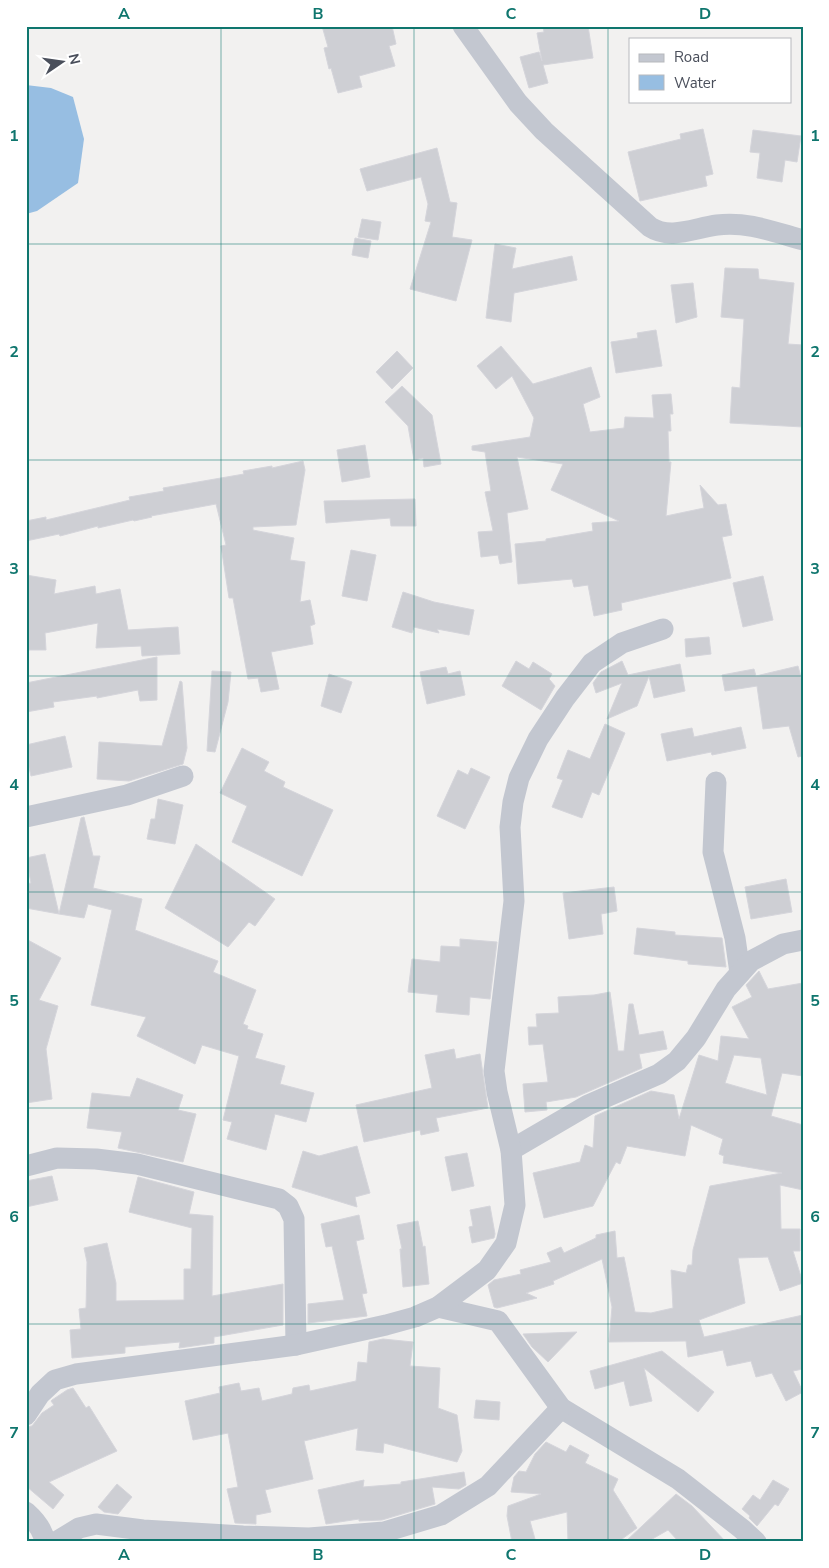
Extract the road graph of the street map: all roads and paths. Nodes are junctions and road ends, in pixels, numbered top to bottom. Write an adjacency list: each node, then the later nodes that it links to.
1 (463, 26): 2 (street)
2 (803, 240)
3 (663, 629): 9 (street)
4 (183, 776): 6 (street)
5 (716, 782): 8 (street)
6 (26, 817)
7 (803, 940): 8 (street)
8 (740, 973): 9 (street)
9 (511, 1150): 11 (street)
10 (26, 1166): 12 (street)
11 (438, 1308): 12 (street); 13 (street)
12 (296, 1345): 14 (street)
13 (560, 1408): 17 (street); 18 (street)
14 (26, 1415)
15 (26, 1512): 16 (street)
16 (44, 1542)
17 (56, 1542)
18 (756, 1542)

